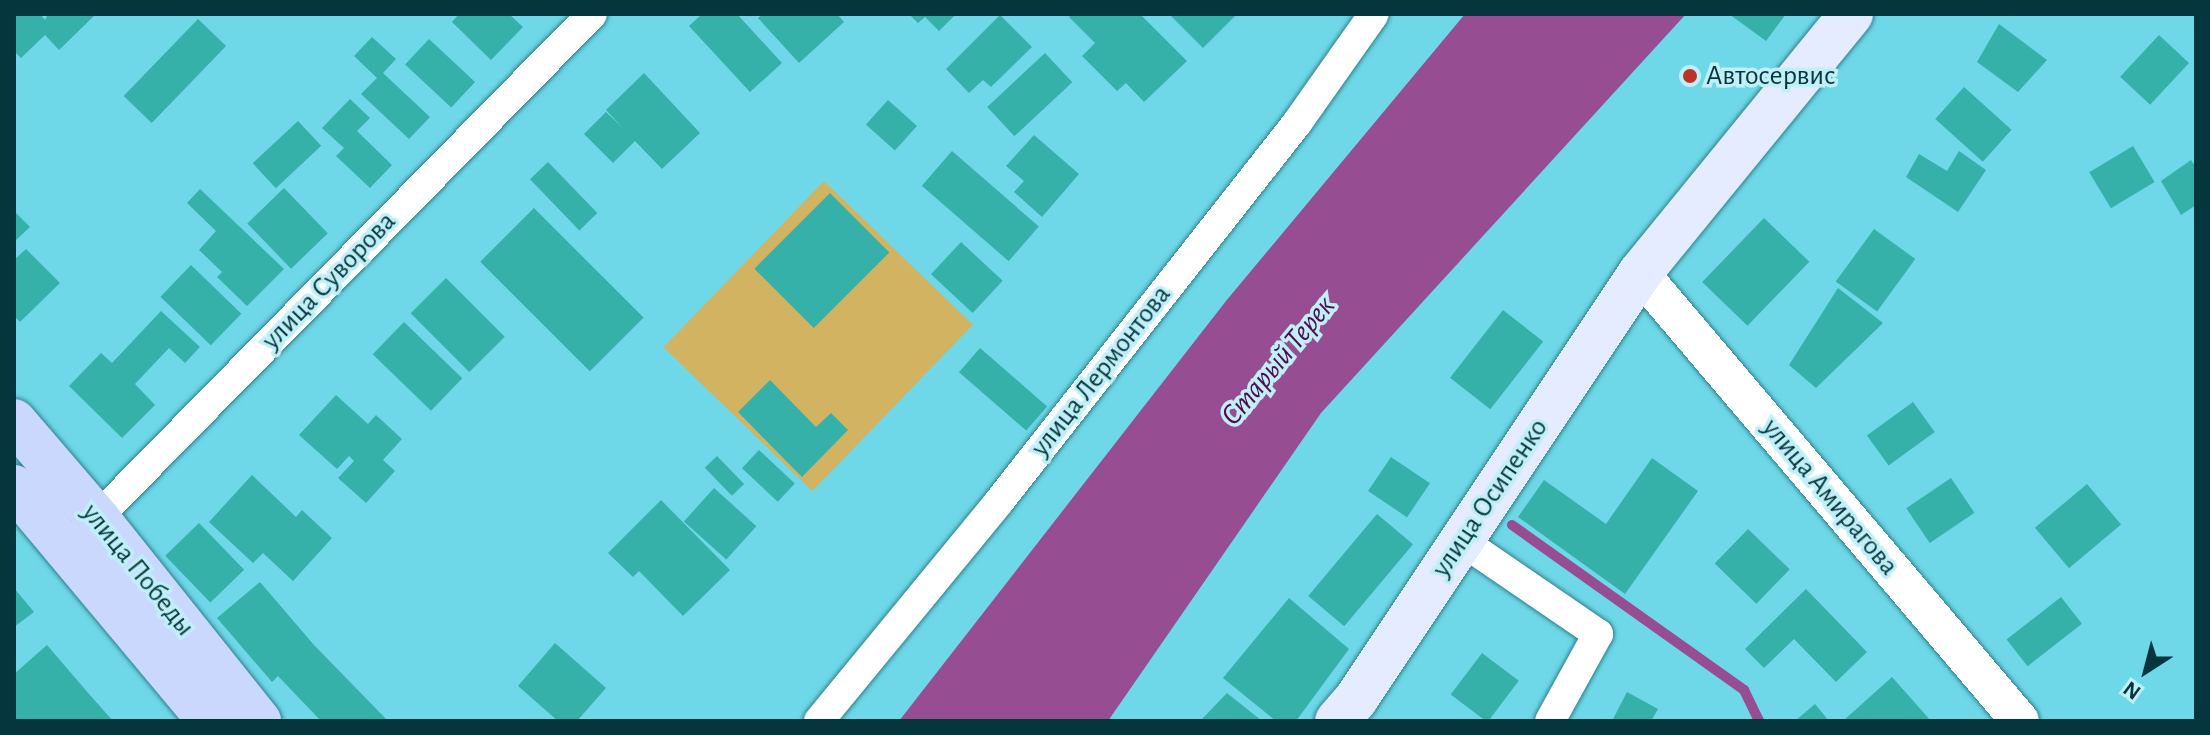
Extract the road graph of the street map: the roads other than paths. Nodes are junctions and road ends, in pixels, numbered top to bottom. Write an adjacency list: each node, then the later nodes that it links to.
1 (592, 14): 7 (street, улица Суворова)
2 (1374, 14): 12 (street, улица Лермонтова)
3 (1851, 14): 4 (main road, улица Осипенко)
4 (1640, 273): 8 (main road, улица Осипенко); 15 (street, улица Амирагова)
5 (14, 421): 7 (main road, улица Победы)
6 (14, 487): 9 (main road, улица Победы)
7 (97, 518): 9 (street, улица Суворова); 11 (main road, улица Победы)
8 (1462, 541): 13 (main road, улица Осипенко); 14 (street)
9 (67, 549): 10 (main road, улица Победы)
10 (210, 721)
11 (259, 721)
12 (819, 721)
13 (1337, 721)
14 (1550, 721)
15 (2020, 721)

